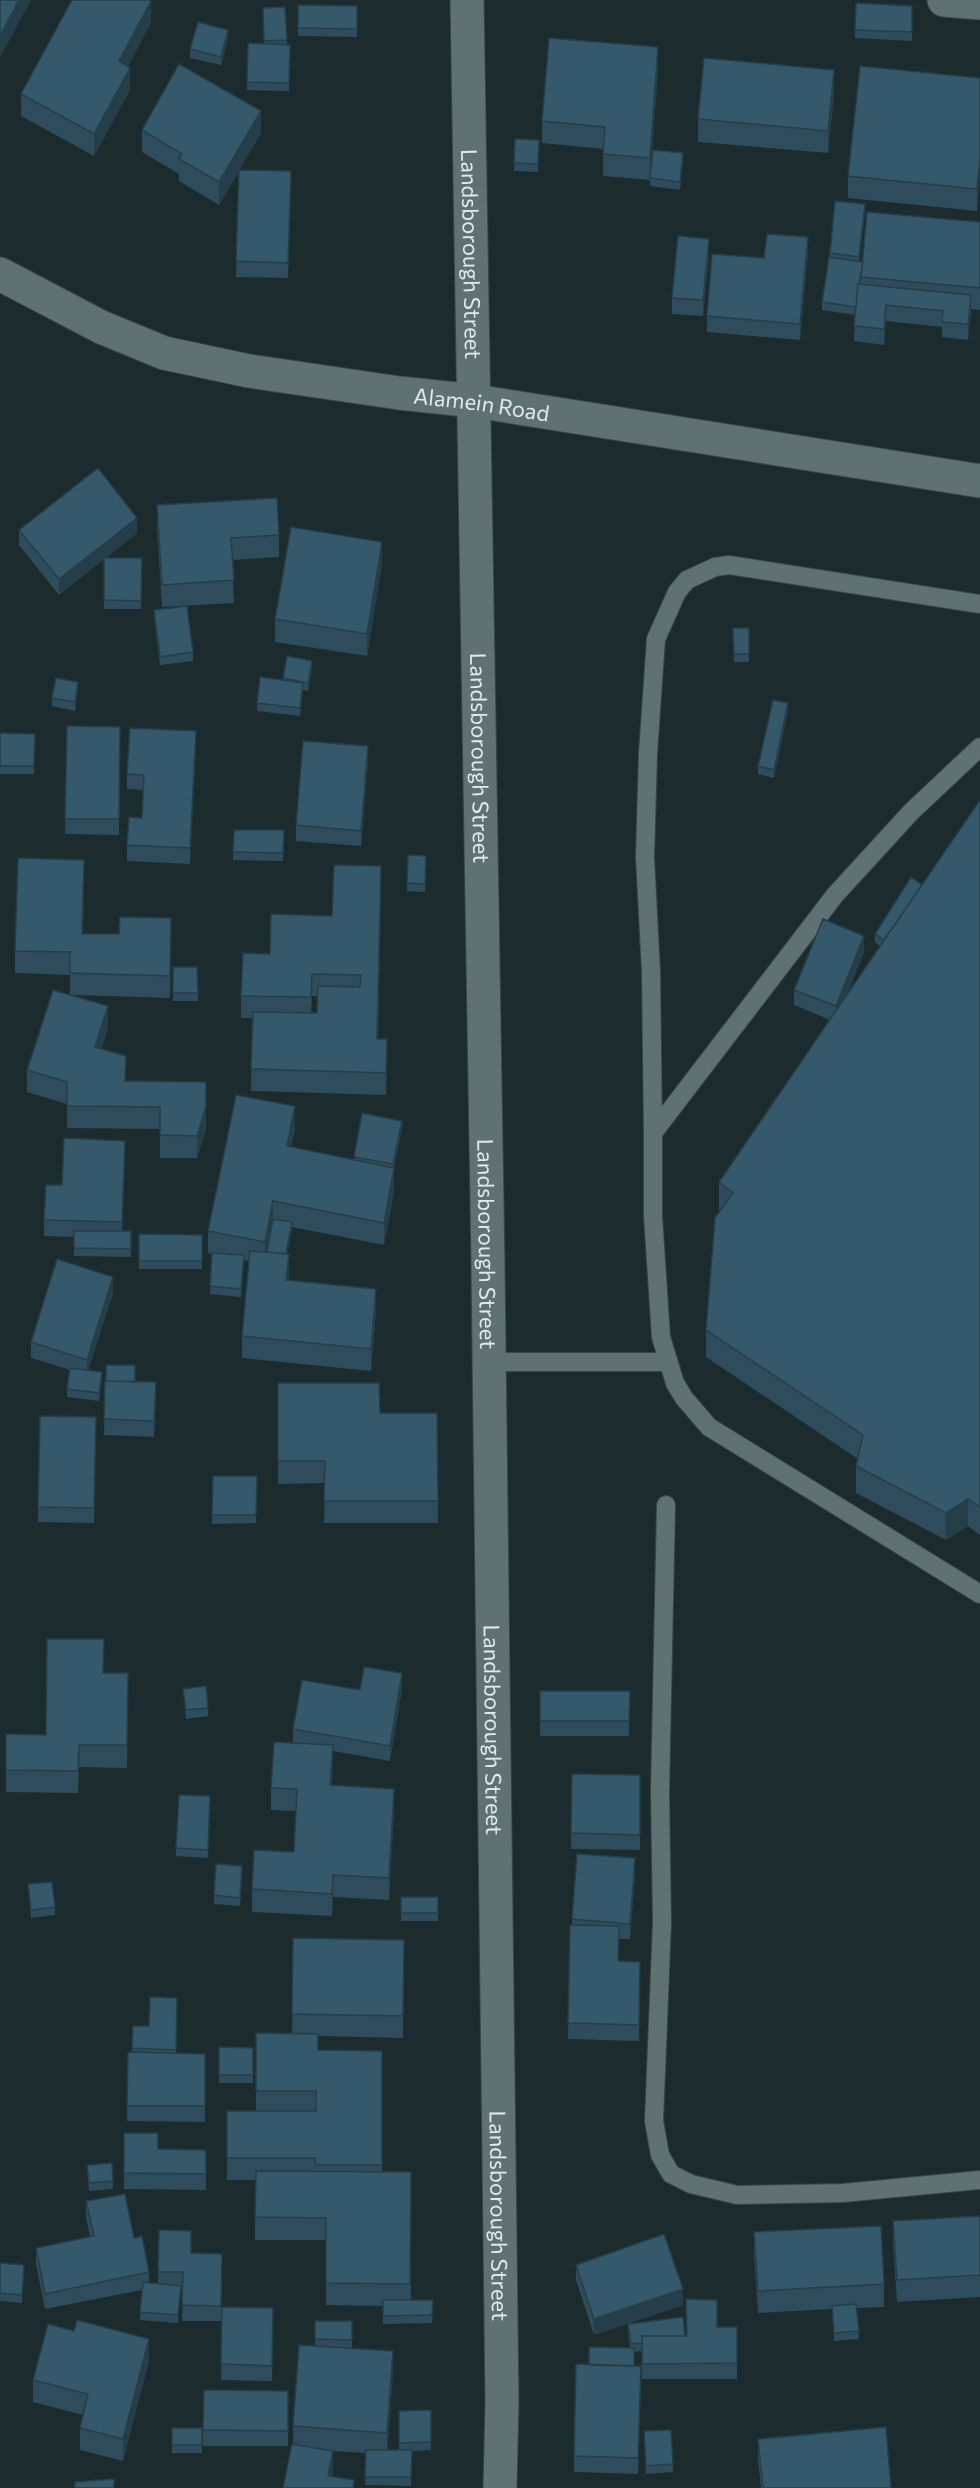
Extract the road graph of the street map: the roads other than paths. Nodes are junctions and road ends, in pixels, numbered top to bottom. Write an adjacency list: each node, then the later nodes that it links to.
1 (467, 0): 5 (street, Landsborough Street)
2 (944, 0): 3 (street)
3 (980, 3)
4 (0, 274): 5 (street, Alamein Road)
5 (475, 401): 6 (street, Alamein Road); 10 (street, Landsborough Street)
6 (980, 481)
7 (980, 604): 9 (lane)
8 (977, 754): 9 (lane)
9 (653, 1133): 11 (lane)
10 (488, 1362): 11 (lane); 15 (street, Landsborough Street)
11 (667, 1362): 13 (lane)
12 (666, 1505): 14 (lane)
13 (980, 1594)
14 (980, 2181)
15 (500, 2488)

